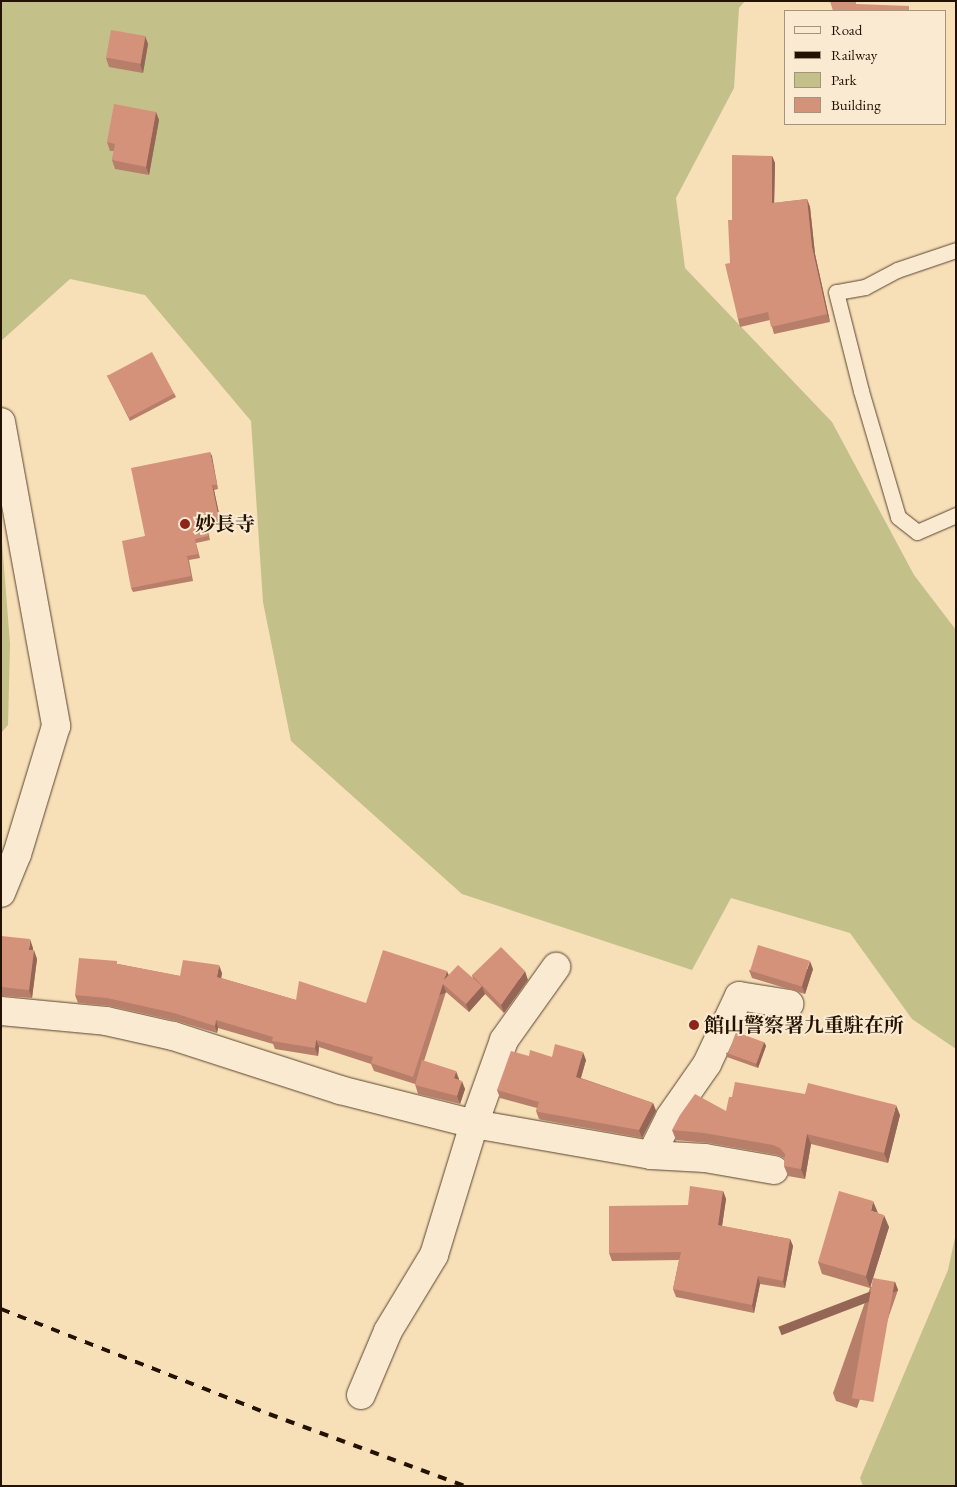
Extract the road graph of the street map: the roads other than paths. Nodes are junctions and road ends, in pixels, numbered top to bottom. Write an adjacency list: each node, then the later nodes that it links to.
1 (956, 250): 3 (lane)
2 (1, 422): 4 (street)
3 (956, 515)
4 (1, 893)
5 (556, 967): 8 (street)
6 (789, 1004): 9 (street)
7 (1, 1011): 8 (street)
8 (474, 1124): 9 (street); 11 (street)
9 (651, 1156): 10 (street)
10 (774, 1170)
11 (361, 1395)

